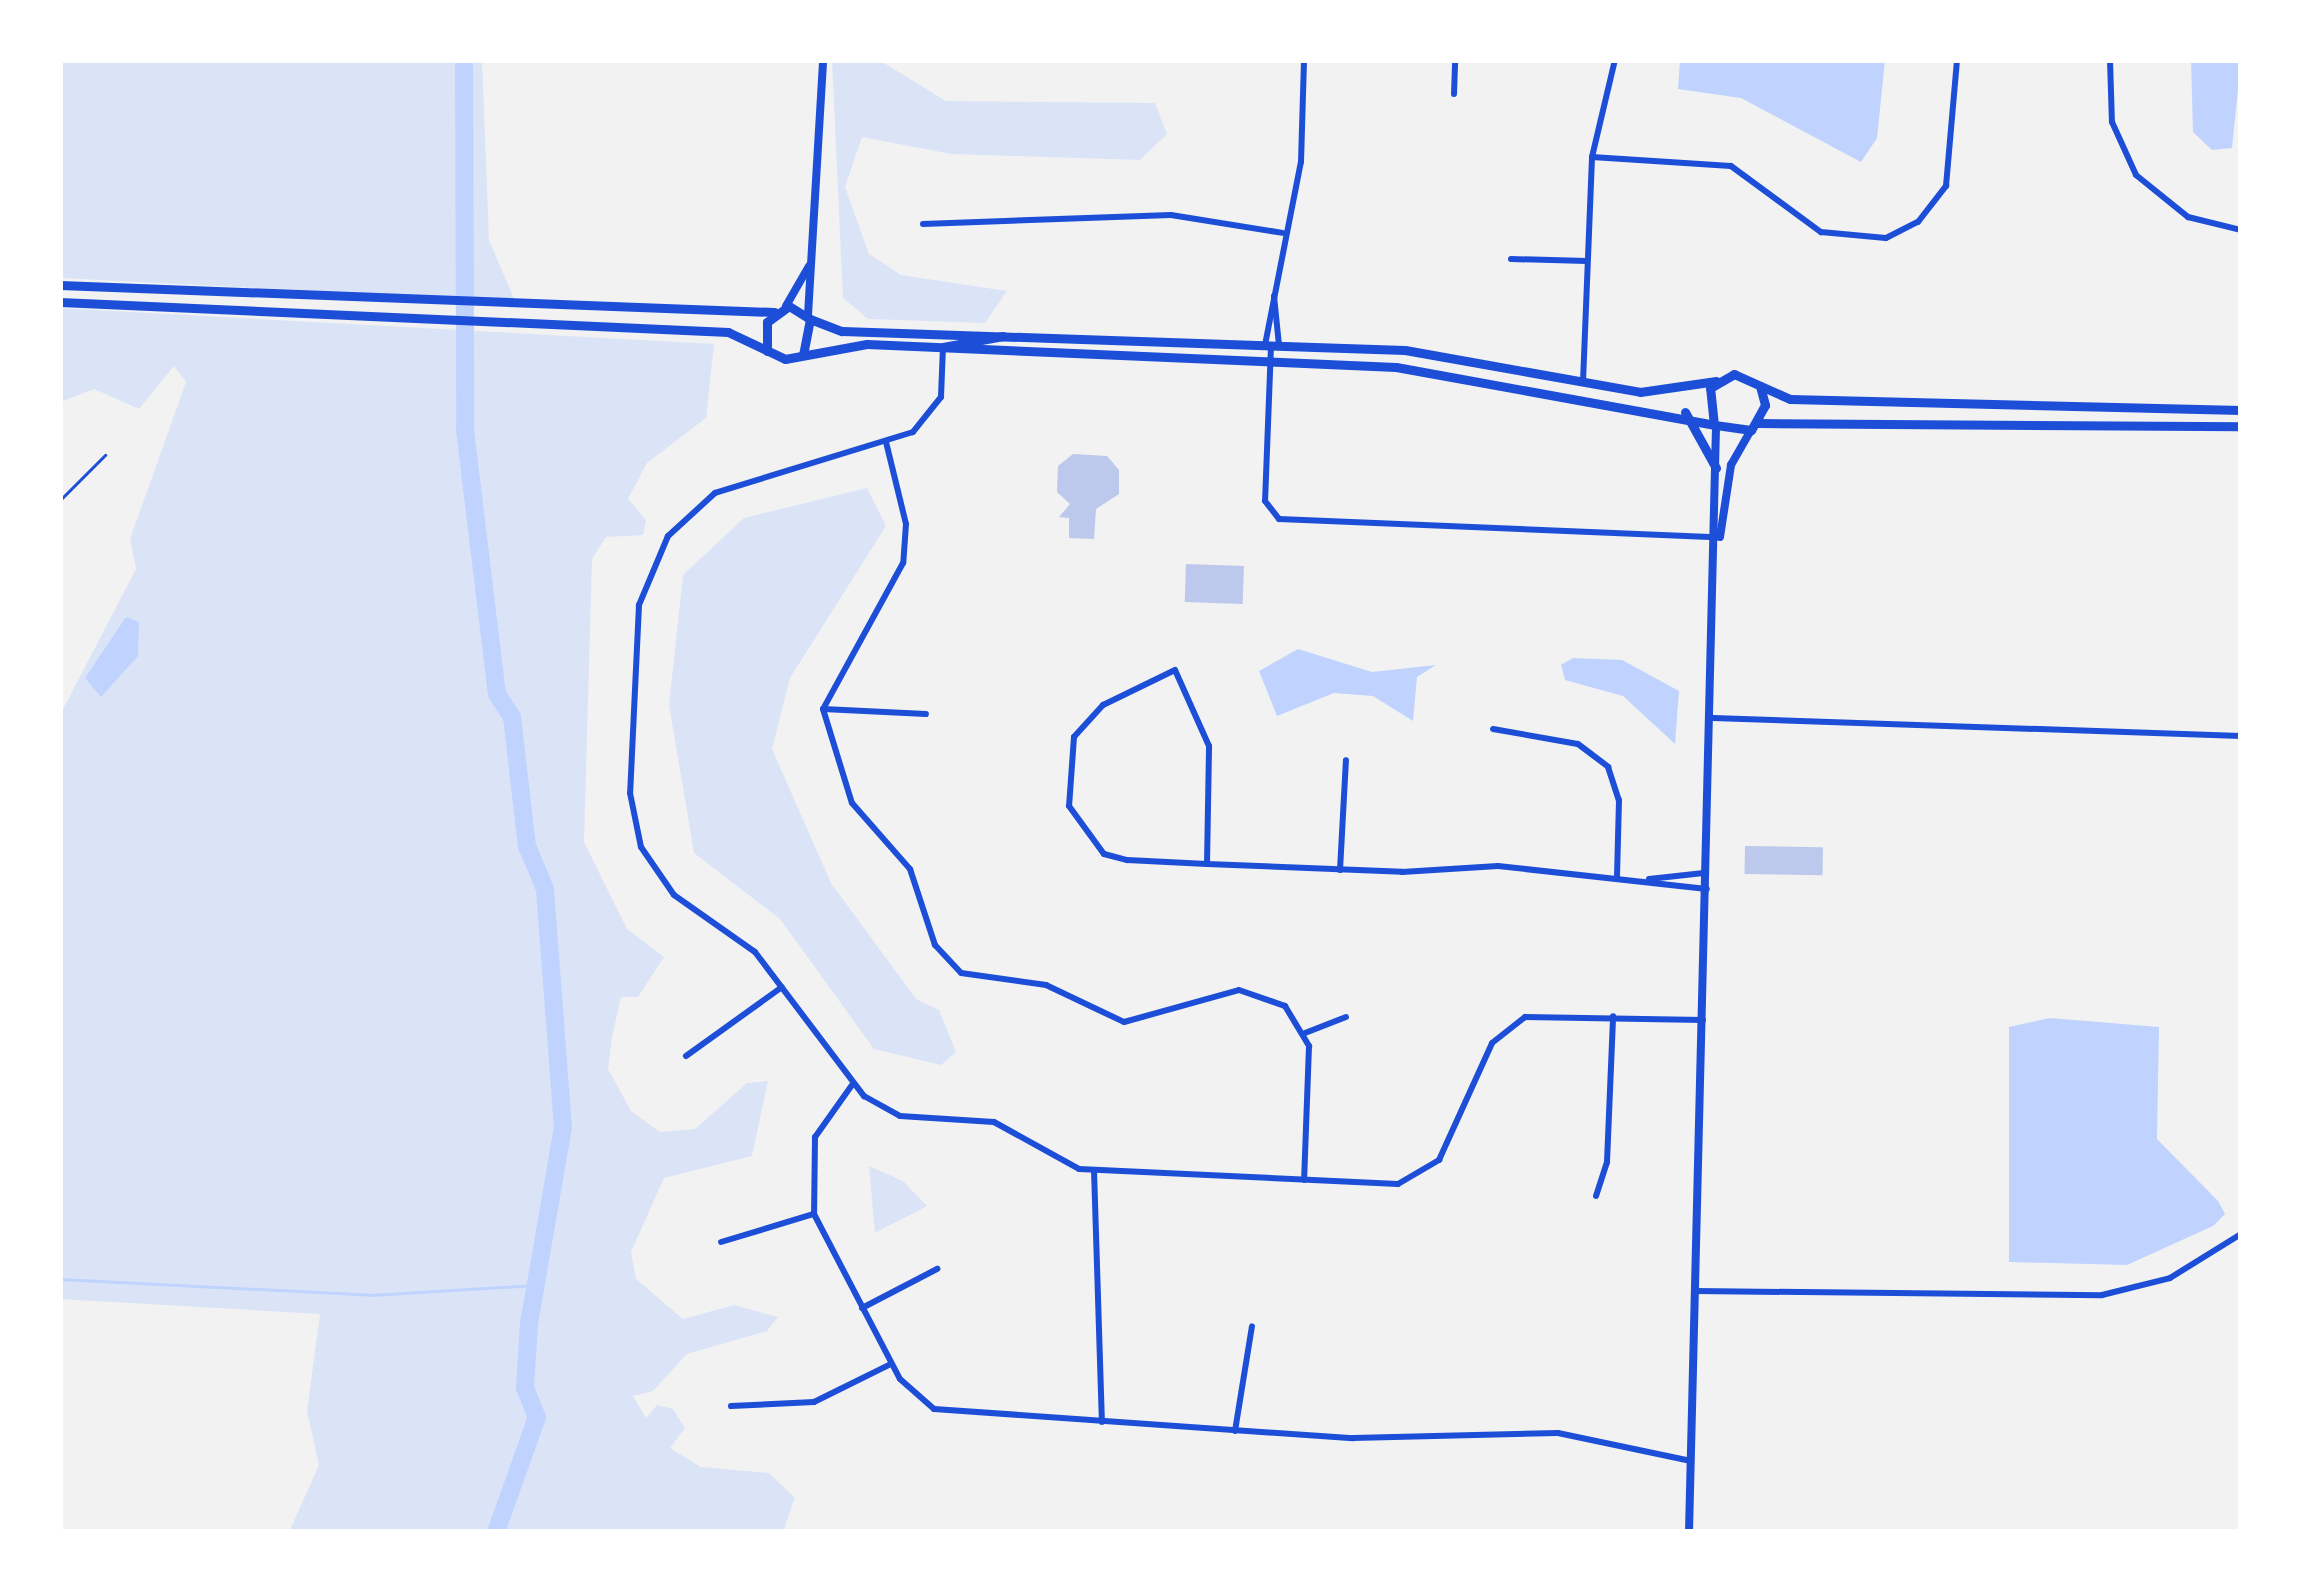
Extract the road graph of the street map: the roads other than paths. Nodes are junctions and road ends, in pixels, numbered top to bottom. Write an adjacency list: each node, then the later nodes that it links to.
1 (823, 60): 13 (street)
2 (1304, 60): 11 (street)
3 (1455, 60): 7 (street)
4 (1615, 60): 8 (street)
5 (1957, 60): 8 (street)
6 (2110, 60): 10 (street)
7 (1454, 94)
8 (1592, 158): 14 (street)
9 (923, 224): 11 (street)
10 (2241, 230)
11 (1283, 233): 16 (street)
12 (1511, 259): 14 (street)
13 (812, 260): 18 (street); 20 (street)
14 (1587, 261): 30 (street)
15 (60, 285): 19 (main road)
16 (1274, 296): 22 (street); 22 (street)
17 (60, 302): 25 (main road)
18 (785, 306): 19 (main road); 20 (main road)
19 (774, 312): 25 (main road)
20 (809, 317): 21 (main road); 26 (main road)
21 (1026, 332): 22 (main road); 23 (main road)
22 (1272, 345): 27 (street); 30 (main road)
23 (943, 347): 24 (main road); 26 (main road); 28 (street)
24 (959, 347): 27 (main road); 28 (street)
25 (767, 351): 26 (main road)
26 (801, 356)
27 (1270, 361): 33 (main road); 41 (street)
28 (946, 362): 37 (street)
29 (1716, 381): 30 (main road); 31 (main road); 34 (main road)
30 (1583, 382)
31 (1760, 386): 32 (main road); 35 (main road)
32 (2241, 410)
33 (1685, 412): 34 (main road); 39 (main road)
34 (1715, 426): 35 (main road); 39 (street)
35 (1754, 426): 36 (main road); 41 (street)
36 (2241, 426)
37 (886, 442): 42 (street); 54 (street)
38 (105, 455): 40 (lane)
39 (1716, 468): 41 (street)
40 (60, 500)
41 (1720, 537): 44 (street)
42 (823, 710): 43 (street); 58 (street)
43 (926, 714)
44 (1713, 718): 46 (street); 50 (street)
45 (1493, 729): 51 (street)
46 (2241, 736)
47 (1346, 760): 49 (street)
48 (1207, 864): 48 (street); 49 (street)
49 (1340, 870): 51 (street)
50 (1708, 873): 52 (street); 53 (street)
51 (1618, 878): 52 (street)
52 (1649, 879): 53 (street)
53 (1708, 889): 57 (street)
54 (782, 987): 59 (street); 60 (street)
55 (1613, 1016): 57 (street); 62 (street); 63 (street)
56 (1346, 1017): 58 (street)
57 (1703, 1020): 68 (street)
58 (1305, 1033): 62 (street)
59 (686, 1056)
60 (852, 1085): 61 (street); 64 (street)
61 (1094, 1170): 62 (street); 73 (street)
62 (1304, 1180)
63 (1596, 1196)
64 (814, 1214): 66 (street); 69 (street)
65 (2241, 1234): 68 (street)
66 (721, 1242)
67 (937, 1269): 69 (street)
68 (1696, 1291): 75 (street)
69 (862, 1307): 71 (street)
70 (1252, 1326): 74 (street)
71 (891, 1364): 72 (street); 73 (street)
72 (731, 1406)
73 (1102, 1423): 74 (street)
74 (1235, 1431): 75 (street)
75 (1691, 1460): 76 (street)
76 (1689, 1532)

